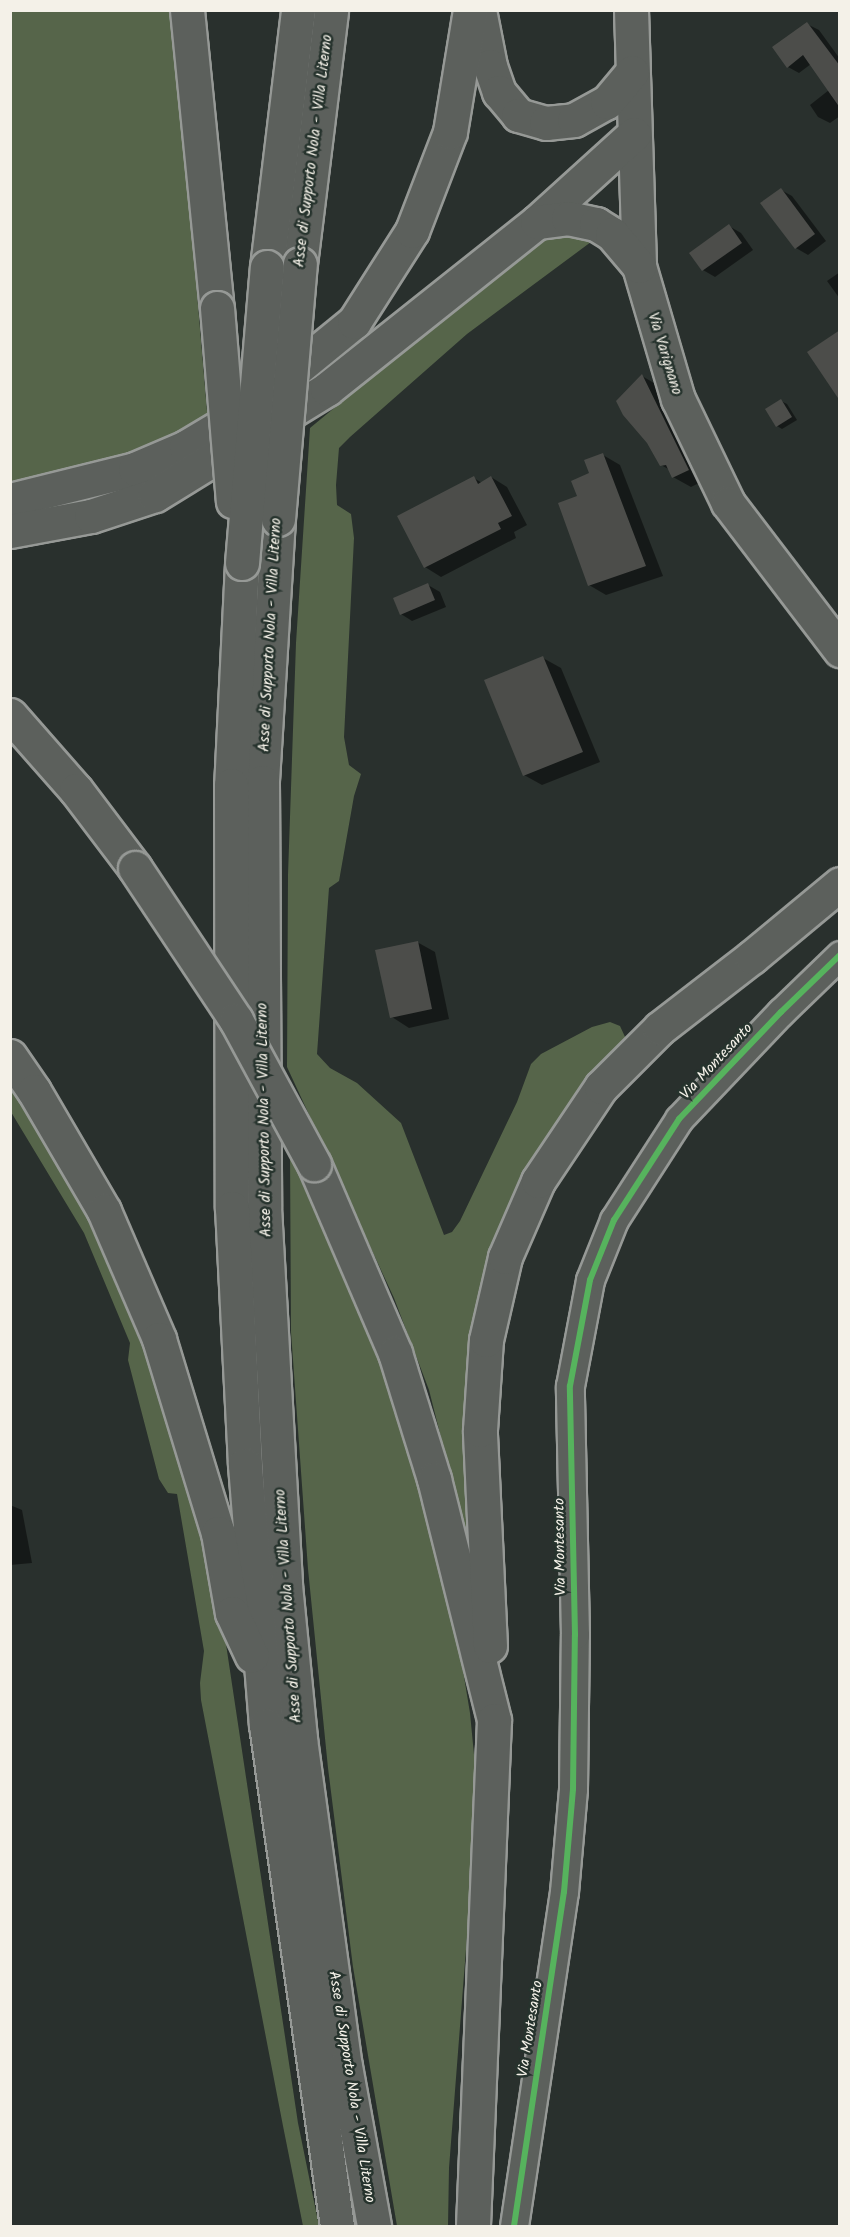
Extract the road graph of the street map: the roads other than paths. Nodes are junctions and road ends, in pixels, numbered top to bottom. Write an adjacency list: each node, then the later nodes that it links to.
1 (187, 10): 13 (main road, bridge)
2 (298, 10): 13 (main road, Asse di Supporto Nola - Villa Literno, bridge)
3 (331, 10): 22 (main road, Asse di Supporto Nola - Villa Literno, bridge)
4 (470, 10): 11 (main road)
5 (479, 10): 7 (main road)
6 (631, 10): 7 (main road, Via Varignano)
7 (632, 72): 8 (main road, Via Varignano)
8 (634, 134): 9 (main road); 10 (main road, Via Varignano)
9 (537, 222): 10 (main road); 12 (main road)
10 (639, 266): 14 (main road, Via Varignano)
11 (10, 500)
12 (10, 531)
13 (242, 563): 19 (main road, Asse di Supporto Nola - Villa Literno)
14 (840, 650)
15 (10, 714): 20 (main road, bridge)
16 (840, 884): 20 (main road)
17 (840, 955): 24 (street, Via Montesanto)
18 (10, 1056): 19 (main road)
19 (262, 1677): 21 (main road, Asse di Supporto Nola - Villa Literno)
20 (494, 1719): 23 (main road)
21 (337, 2226)
22 (374, 2226)
23 (473, 2226)
24 (514, 2226)

